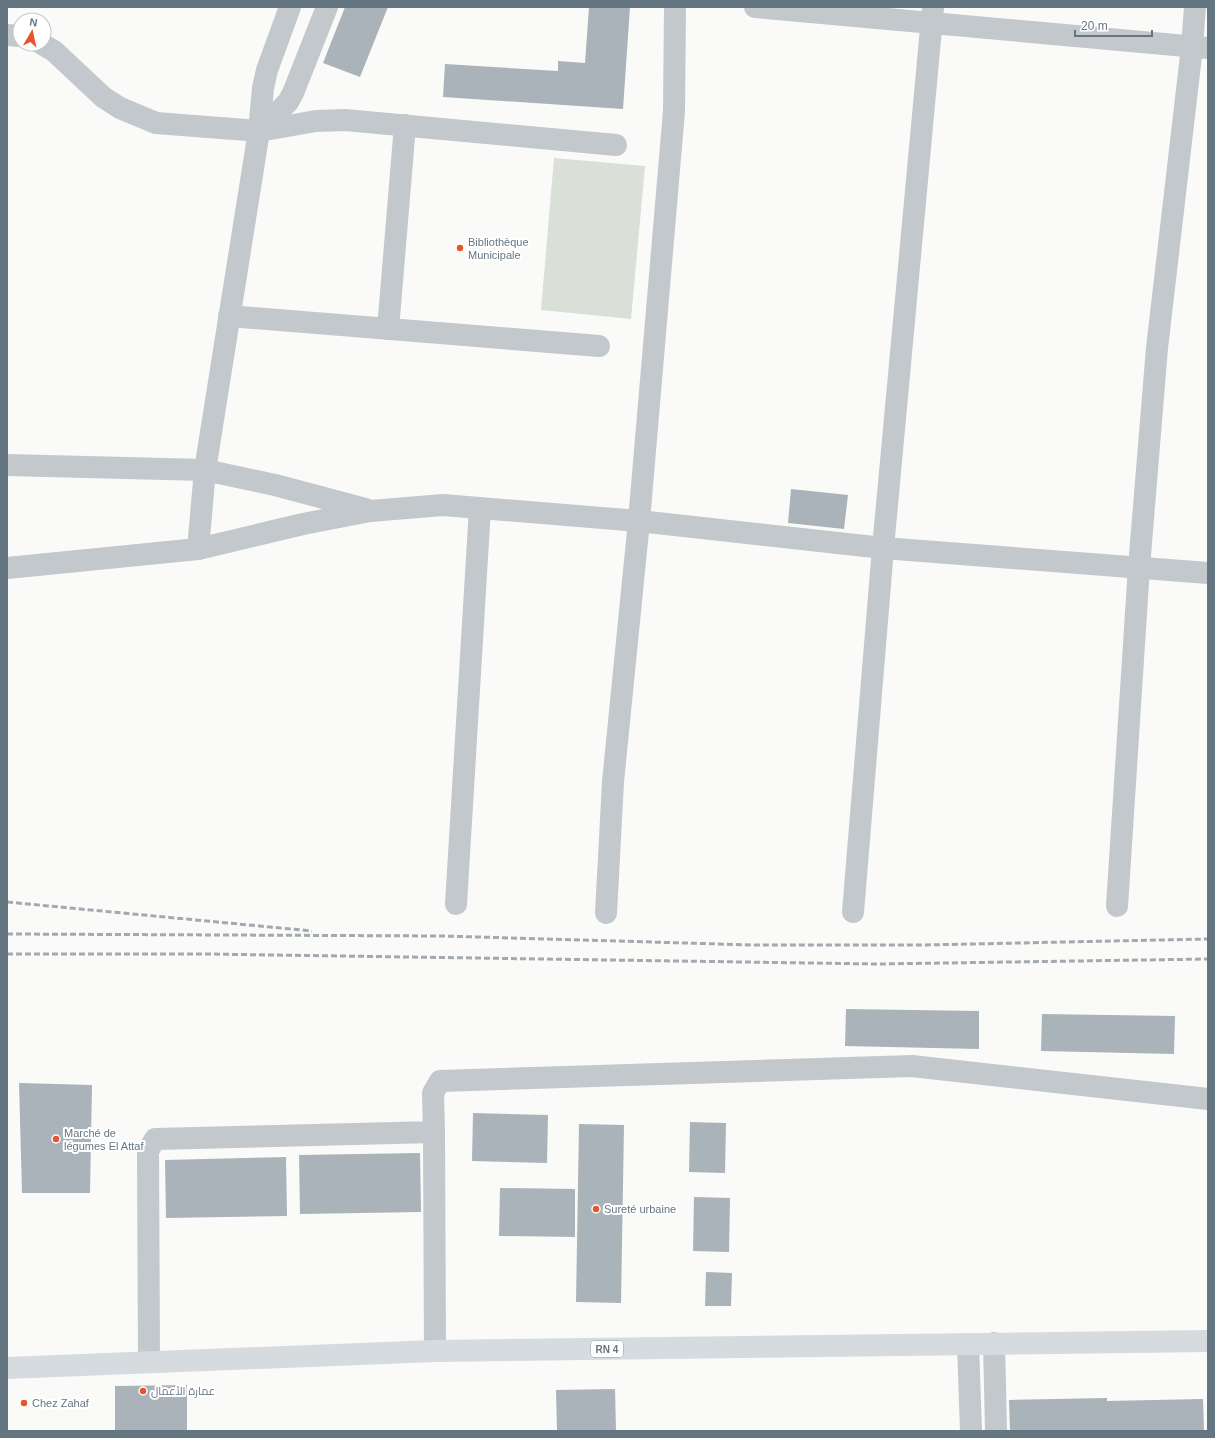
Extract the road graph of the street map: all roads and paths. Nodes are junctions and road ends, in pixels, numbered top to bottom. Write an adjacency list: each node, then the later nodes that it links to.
1 (290, 7): 10 (street)
2 (327, 7): 10 (street)
3 (675, 7): 19 (street)
4 (755, 7): 6 (street)
5 (1195, 7): 7 (street)
6 (932, 15): 7 (street); 20 (street)
7 (1200, 47): 22 (street)
8 (52, 50): 10 (street)
9 (405, 125): 10 (street); 11 (street); 13 (street)
10 (258, 131): 12 (street)
11 (616, 145)
12 (229, 316): 13 (street); 16 (street)
13 (388, 329): 14 (street)
14 (599, 346)
15 (7, 465): 16 (street)
16 (205, 470): 18 (street); 21 (street)
17 (480, 508): 18 (street); 19 (street); 25 (street)
18 (370, 511): 21 (street)
19 (639, 521): 20 (street); 28 (street)
20 (884, 548): 22 (street); 27 (street)
21 (198, 549): 23 (street)
22 (1139, 567): 24 (street); 26 (street)
23 (7, 568)
24 (1208, 573)
25 (456, 904)
26 (1117, 906)
27 (853, 912)
28 (606, 913)
29 (1208, 1099): 30 (street)
30 (434, 1132): 34 (street); 35 (street)
31 (1208, 1341): 32 (main road, RN 4)
32 (994, 1343): 33 (main road, RN 4); 38 (street)
33 (968, 1344): 34 (main road, RN 4); 37 (street)
34 (435, 1351): 35 (main road, RN 4)
35 (149, 1361): 36 (main road, RN 4)
36 (7, 1368)
37 (971, 1431)
38 (996, 1431)

